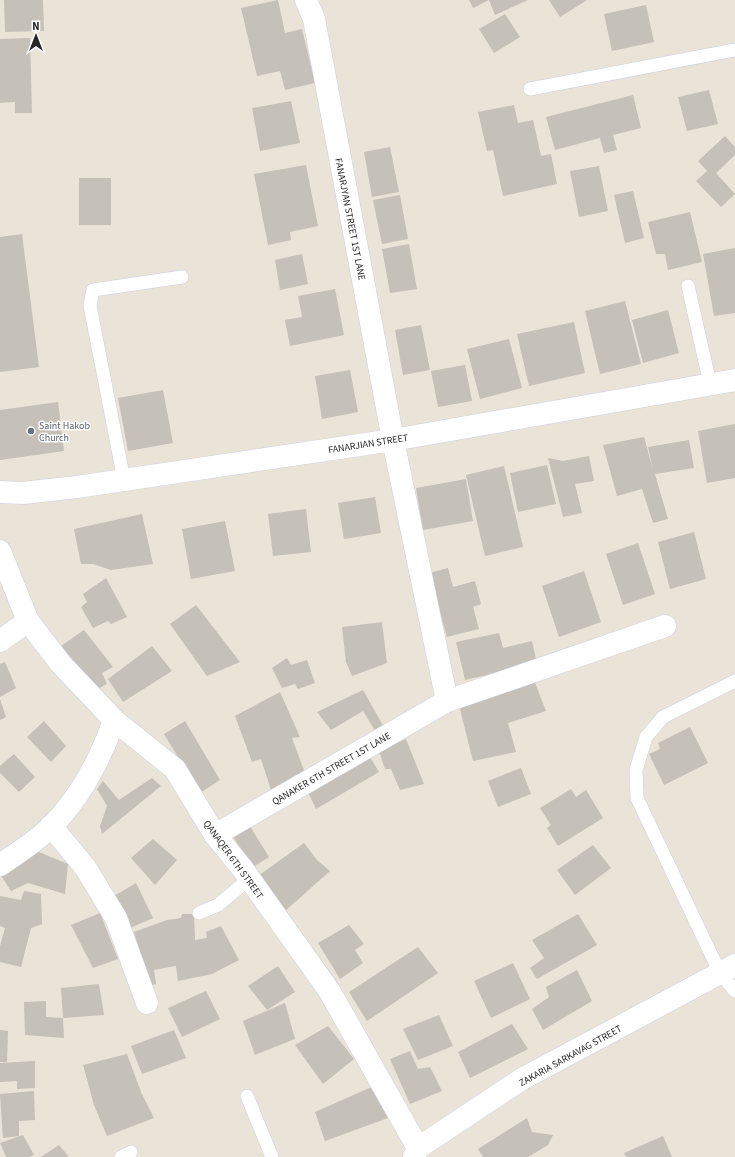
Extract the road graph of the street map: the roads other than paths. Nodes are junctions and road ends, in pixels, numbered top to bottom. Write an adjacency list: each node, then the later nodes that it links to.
1 (306, 0): 8 (street, FANARJYAN STREET 1ST LANE)
2 (735, 50): 3 (lane)
3 (530, 89)
4 (182, 277): 9 (lane)
5 (688, 286): 7 (lane)
6 (735, 380): 7 (street, FANARJIAN STREET)
7 (710, 384): 8 (street, FANARJIAN STREET)
8 (393, 440): 9 (street, FANARJIAN STREET); 16 (street)
9 (124, 480): 10 (street, FANARJIAN STREET)
10 (0, 492)
11 (0, 551): 12 (street, QANAQER 6TH STREET)
12 (28, 621): 14 (street); 17 (street, QANAQER 6TH STREET)
13 (665, 626): 16 (street, QANAKER 6TH STREET 1ST LANE)
14 (0, 641)
15 (735, 681): 23 (lane)
16 (447, 701): 19 (street, QANAKER 6TH STREET 1ST LANE)
17 (114, 720): 18 (street); 19 (street, QANAQER 6TH STREET)
18 (51, 826): 20 (street); 25 (street)
19 (215, 835): 21 (street, QANAQER 6TH STREET)
20 (0, 865)
21 (249, 879): 22 (lane); 27 (street, QANAQER 6TH STREET)
22 (199, 913)
23 (728, 969): 24 (lane); 27 (street, ZAKARIA SARKAVAG STREET)
24 (735, 990)
25 (147, 1003)
26 (247, 1096): 28 (lane)
27 (418, 1154)
28 (272, 1157)

